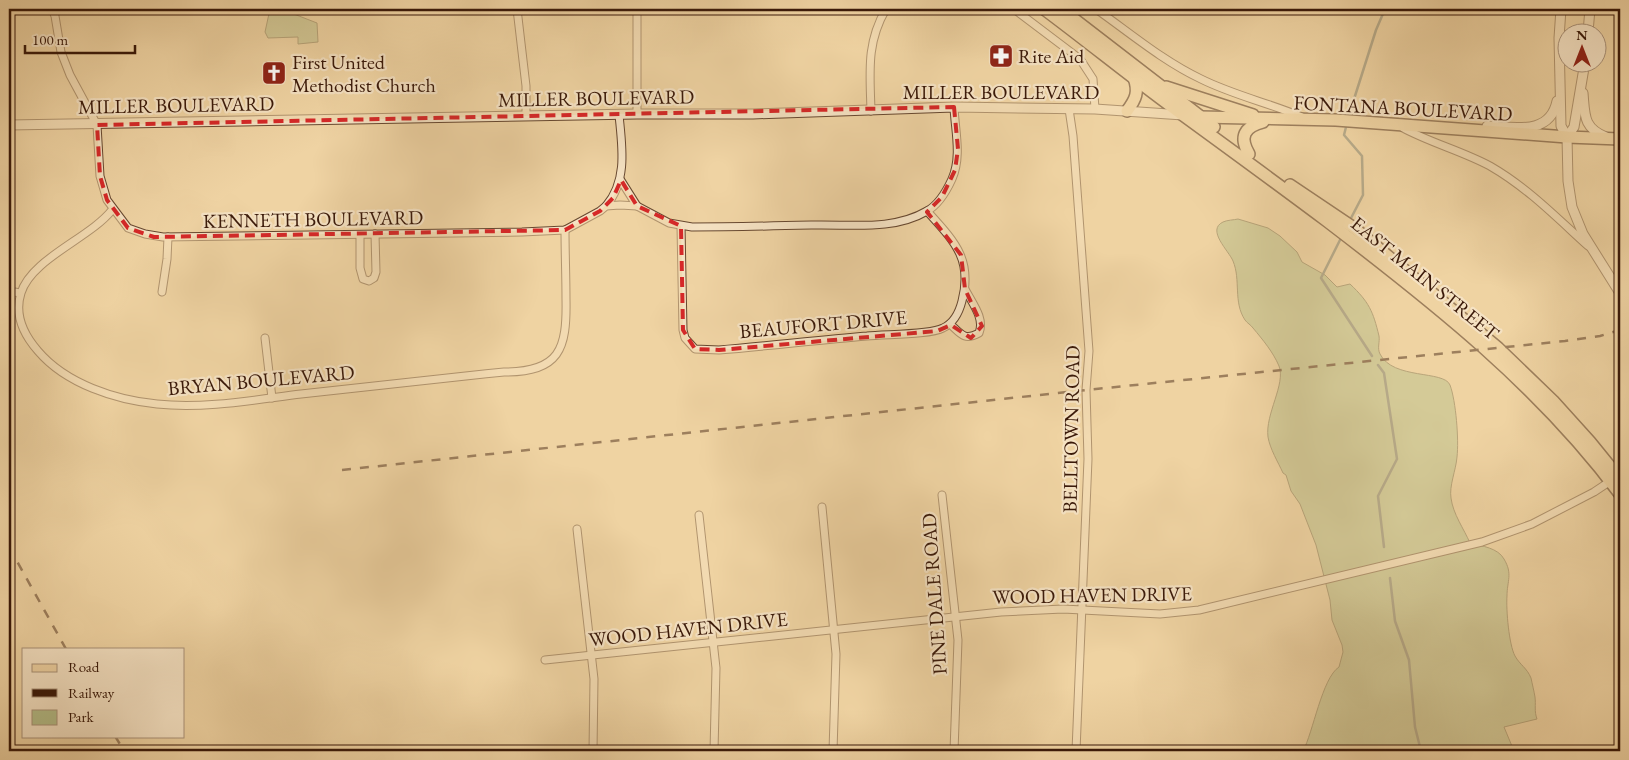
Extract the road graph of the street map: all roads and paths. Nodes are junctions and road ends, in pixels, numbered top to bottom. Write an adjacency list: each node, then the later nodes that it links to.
1 (52, 9): 32 (street)
2 (517, 9): 26 (street)
3 (637, 9): 24 (street)
4 (886, 9): 22 (street)
5 (1014, 9): 21 (street)
6 (1044, 9): 13 (main road, EAST MAIN STREET)
7 (1061, 9): 15 (main road, EAST MAIN STREET)
8 (1096, 9): 30 (street)
9 (1561, 9): 14 (street)
10 (1590, 9): 11 (street)
11 (1589, 22)
12 (1584, 72): 16 (street)
13 (1134, 78): 23 (main road); 27 (main road, EAST MAIN STREET)
14 (1560, 81): 17 (street); 34 (street)
15 (1160, 84): 28 (main road, EAST MAIN STREET); 29 (main road)
16 (1582, 84): 18 (street); 36 (street)
17 (1561, 96): 18 (street); 35 (street)
18 (1579, 98): 35 (street)
19 (954, 107): 20 (street, MILLER BOULEVARD); 22 (street, MILLER BOULEVARD); 42 (street)
20 (1069, 109): 21 (street, MILLER BOULEVARD); 64 (street, BELLTOWN ROAD)
21 (1095, 109): 23 (street, MILLER BOULEVARD)
22 (871, 110): 24 (street, MILLER BOULEVARD)
23 (1127, 111): 27 (street, MILLER BOULEVARD)
24 (637, 114): 25 (street, MILLER BOULEVARD)
25 (619, 115): 26 (street, MILLER BOULEVARD); 38 (street, KENNETH BOULEVARD)
26 (526, 116): 32 (street, MILLER BOULEVARD)
27 (1183, 116): 28 (main road, FONTANA BOULEVARD); 45 (main road, EAST MAIN STREET)
28 (1200, 117): 29 (main road, FONTANA BOULEVARD); 37 (main road, EAST MAIN STREET)
29 (1270, 120): 30 (main road, FONTANA BOULEVARD); 37 (main road)
30 (1310, 120): 33 (main road, FONTANA BOULEVARD)
31 (9, 125): 32 (street, MILLER BOULEVARD)
32 (97, 125): 41 (street, KENNETH BOULEVARD)
33 (1398, 125): 34 (main road, FONTANA BOULEVARD); 49 (street)
34 (1450, 129): 35 (main road, FONTANA BOULEVARD)
35 (1567, 137): 36 (main road, FONTANA BOULEVARD); 49 (street)
36 (1616, 139)
37 (1249, 154): 45 (main road, EAST MAIN STREET)
38 (620, 179): 39 (street, KENNETH BOULEVARD); 40 (street)
39 (606, 206): 40 (street); 44 (street, KENNETH BOULEVARD)
40 (637, 206): 43 (street)
41 (112, 210): 48 (street, KENNETH BOULEVARD); 53 (street)
42 (927, 212): 43 (street); 50 (street)
43 (681, 226): 55 (street, BEAUFORT DRIVE)
44 (565, 230): 46 (street, KENNETH BOULEVARD); 57 (street, BRYAN BOULEVARD)
45 (1347, 230): 58 (main road, EAST MAIN STREET)
46 (375, 234): 47 (street, KENNETH BOULEVARD); 47 (street)
47 (360, 235): 48 (street, KENNETH BOULEVARD)
48 (168, 237): 52 (street)
49 (1595, 253): 54 (street)
50 (965, 289): 55 (street); 55 (street)
51 (9, 291): 53 (street)
52 (162, 292)
53 (20, 293): 57 (street, BRYAN BOULEVARD)
54 (1620, 293)
55 (950, 324)
56 (265, 338): 57 (street)
57 (272, 398)
58 (1617, 479): 59 (main road, EAST MAIN STREET); 64 (street, WOOD HAVEN DRIVE)
59 (1620, 494)
60 (942, 495): 65 (street, PINE DALE ROAD)
61 (822, 507): 66 (street)
62 (700, 515): 67 (street)
63 (578, 529): 68 (street)
64 (1082, 610): 65 (street, WOOD HAVEN DRIVE); 74 (street, BELLTOWN ROAD)
65 (956, 617): 66 (street, WOOD HAVEN DRIVE); 73 (street, PINE DALE ROAD)
66 (834, 630): 67 (street, WOOD HAVEN DRIVE); 72 (street)
67 (714, 642): 68 (street, WOOD HAVEN DRIVE); 71 (street)
68 (591, 655): 69 (street, WOOD HAVEN DRIVE); 70 (street)
69 (545, 660)
70 (593, 751)
71 (714, 751)
72 (833, 751)
73 (954, 751)
74 (1076, 751)

